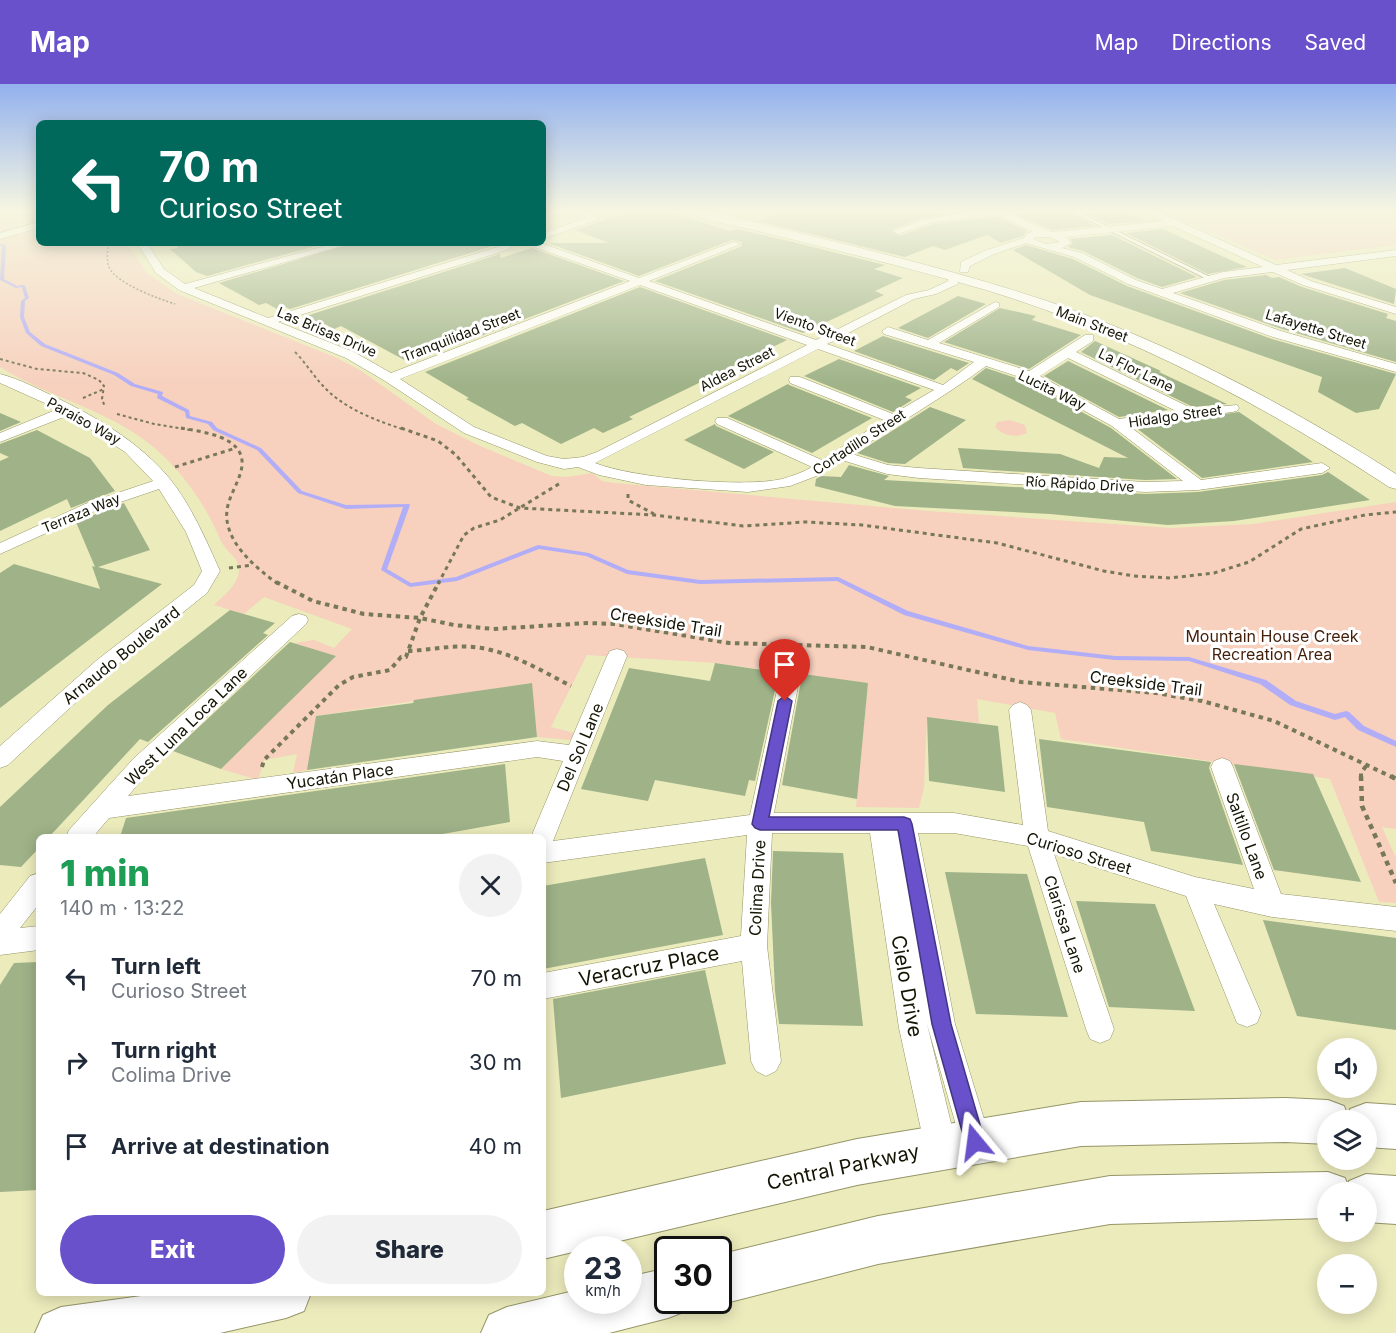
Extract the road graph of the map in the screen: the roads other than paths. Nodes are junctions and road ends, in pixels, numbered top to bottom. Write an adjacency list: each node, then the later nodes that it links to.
1 (159, 269): 17 (street, Las Brisas Drive)
2 (251, 269): 17 (street)
3 (435, 269): 21 (street)
4 (608, 269): 16 (street, Viento Street)
5 (674, 269): 16 (street, Tranquilidad Street)
6 (943, 269): 14 (street, Main Street)
7 (945, 269): 14 (street, Main Street)
8 (961, 269): 14 (street, Aldea Street)
9 (974, 269): 14 (street, Aldea Street)
10 (1107, 269): 18 (street, Lafayette Street)
11 (1191, 269): 15 (lane)
12 (1267, 269): 15 (street)
13 (1279, 269): 20 (street)
14 (959, 273): 24 (street, Aldea Street); 34 (street, Main Street); 47 (street, Main Street)
15 (1209, 278): 18 (street)
16 (643, 282): 24 (street, Viento Street); 31 (street, Tranquilidad Street)
17 (183, 288): 21 (street, Las Brisas Drive)
18 (1161, 293): 28 (street, Lafayette Street)
19 (995, 305): 25 (street)
20 (1396, 311)
21 (267, 322): 31 (street, Las Brisas Drive)
22 (888, 331): 25 (street, Lucita Way)
23 (1089, 338): 26 (street)
24 (818, 344): 33 (street, Viento Street); 43 (street, Aldea Street)
25 (929, 344): 27 (street, Lucita Way)
26 (1068, 353): 29 (street); 37 (street, La Flor Lane)
27 (984, 362): 29 (street, Lucita Way); 33 (street, Cortadillo Street)
28 (1396, 368)
29 (1031, 376): 40 (street, Lucita Way)
30 (0, 378): 36 (street, Paraíso Way)
31 (390, 378): 43 (street, Las Brisas Drive)
32 (795, 380): 38 (street)
33 (945, 390): 38 (street, Cortadillo Street)
34 (1274, 392)
35 (1232, 408): 37 (street, Hidalgo Street)
36 (69, 410): 41 (street); 48 (street, Paraíso Way)
37 (1190, 414): 40 (street, Hidalgo Street)
38 (894, 419): 42 (street, Cortadillo Street)
39 (722, 421): 44 (street)
40 (1118, 423): 50 (street, Lucita Way)
41 (0, 438)
42 (838, 456): 44 (street, Cortadillo Street); 50 (street, Río Rápido Drive)
43 (578, 463): 44 (street, Cortadillo Street)
44 (823, 466)
45 (1322, 468): 50 (street, Río Rápido Drive)
46 (1396, 471): 47 (street)
47 (1379, 472): 49 (street, Main Street)
48 (160, 477): 51 (street, Terraza Way); 52 (street, Paraíso Way)
49 (1396, 483)
50 (1198, 485)
51 (0, 549)
52 (211, 571): 58 (street, Arnaudo Boulevard)
53 (299, 620): 60 (street, West Luna Loca Lane)
54 (617, 656): 57 (street, Del Sol Lane)
55 (789, 681): 62 (street, Colima Drive)
56 (1020, 710): 65 (street, Clarissa Lane)
57 (576, 755): 60 (street, Yucatán Place); 64 (street, Del Sol Lane)
58 (0, 759)
59 (1222, 766): 69 (street, Saltillo Lane)
60 (103, 809): 63 (street, West Luna Loca Lane)
61 (892, 823): 62 (street, Curioso Street); 65 (street, Curioso Street); 82 (street, Cielo Drive)
62 (760, 824): 66 (street, Curioso Street); 74 (street, Colima Drive)
63 (81, 834)
64 (544, 834)
65 (1037, 838): 68 (street, Curioso Street); 77 (street, Clarissa Lane)
66 (546, 853)
67 (36, 888): 71 (street)
68 (1195, 888): 69 (street, Curioso Street); 76 (street)
69 (1272, 905): 70 (street, Curioso Street)
70 (1396, 920)
71 (0, 934)
72 (36, 938): 73 (street)
73 (0, 944)
74 (754, 946): 75 (street, Veracruz Place); 78 (street, Colima Drive)
75 (546, 985)
76 (1247, 1013)
77 (1100, 1029)
78 (766, 1061)
79 (1317, 1121): 82 (main road, Central Parkway)
80 (1377, 1126): 81 (main road)
81 (1396, 1127)
82 (958, 1145): 86 (main road, Central Parkway)
83 (1317, 1195): 87 (main road)
84 (1377, 1199): 85 (main road)
85 (1396, 1200)
86 (546, 1234)
87 (732, 1276)
88 (272, 1296): 90 (main road)
89 (654, 1296): 91 (main road)
90 (61, 1333)
91 (507, 1333)

